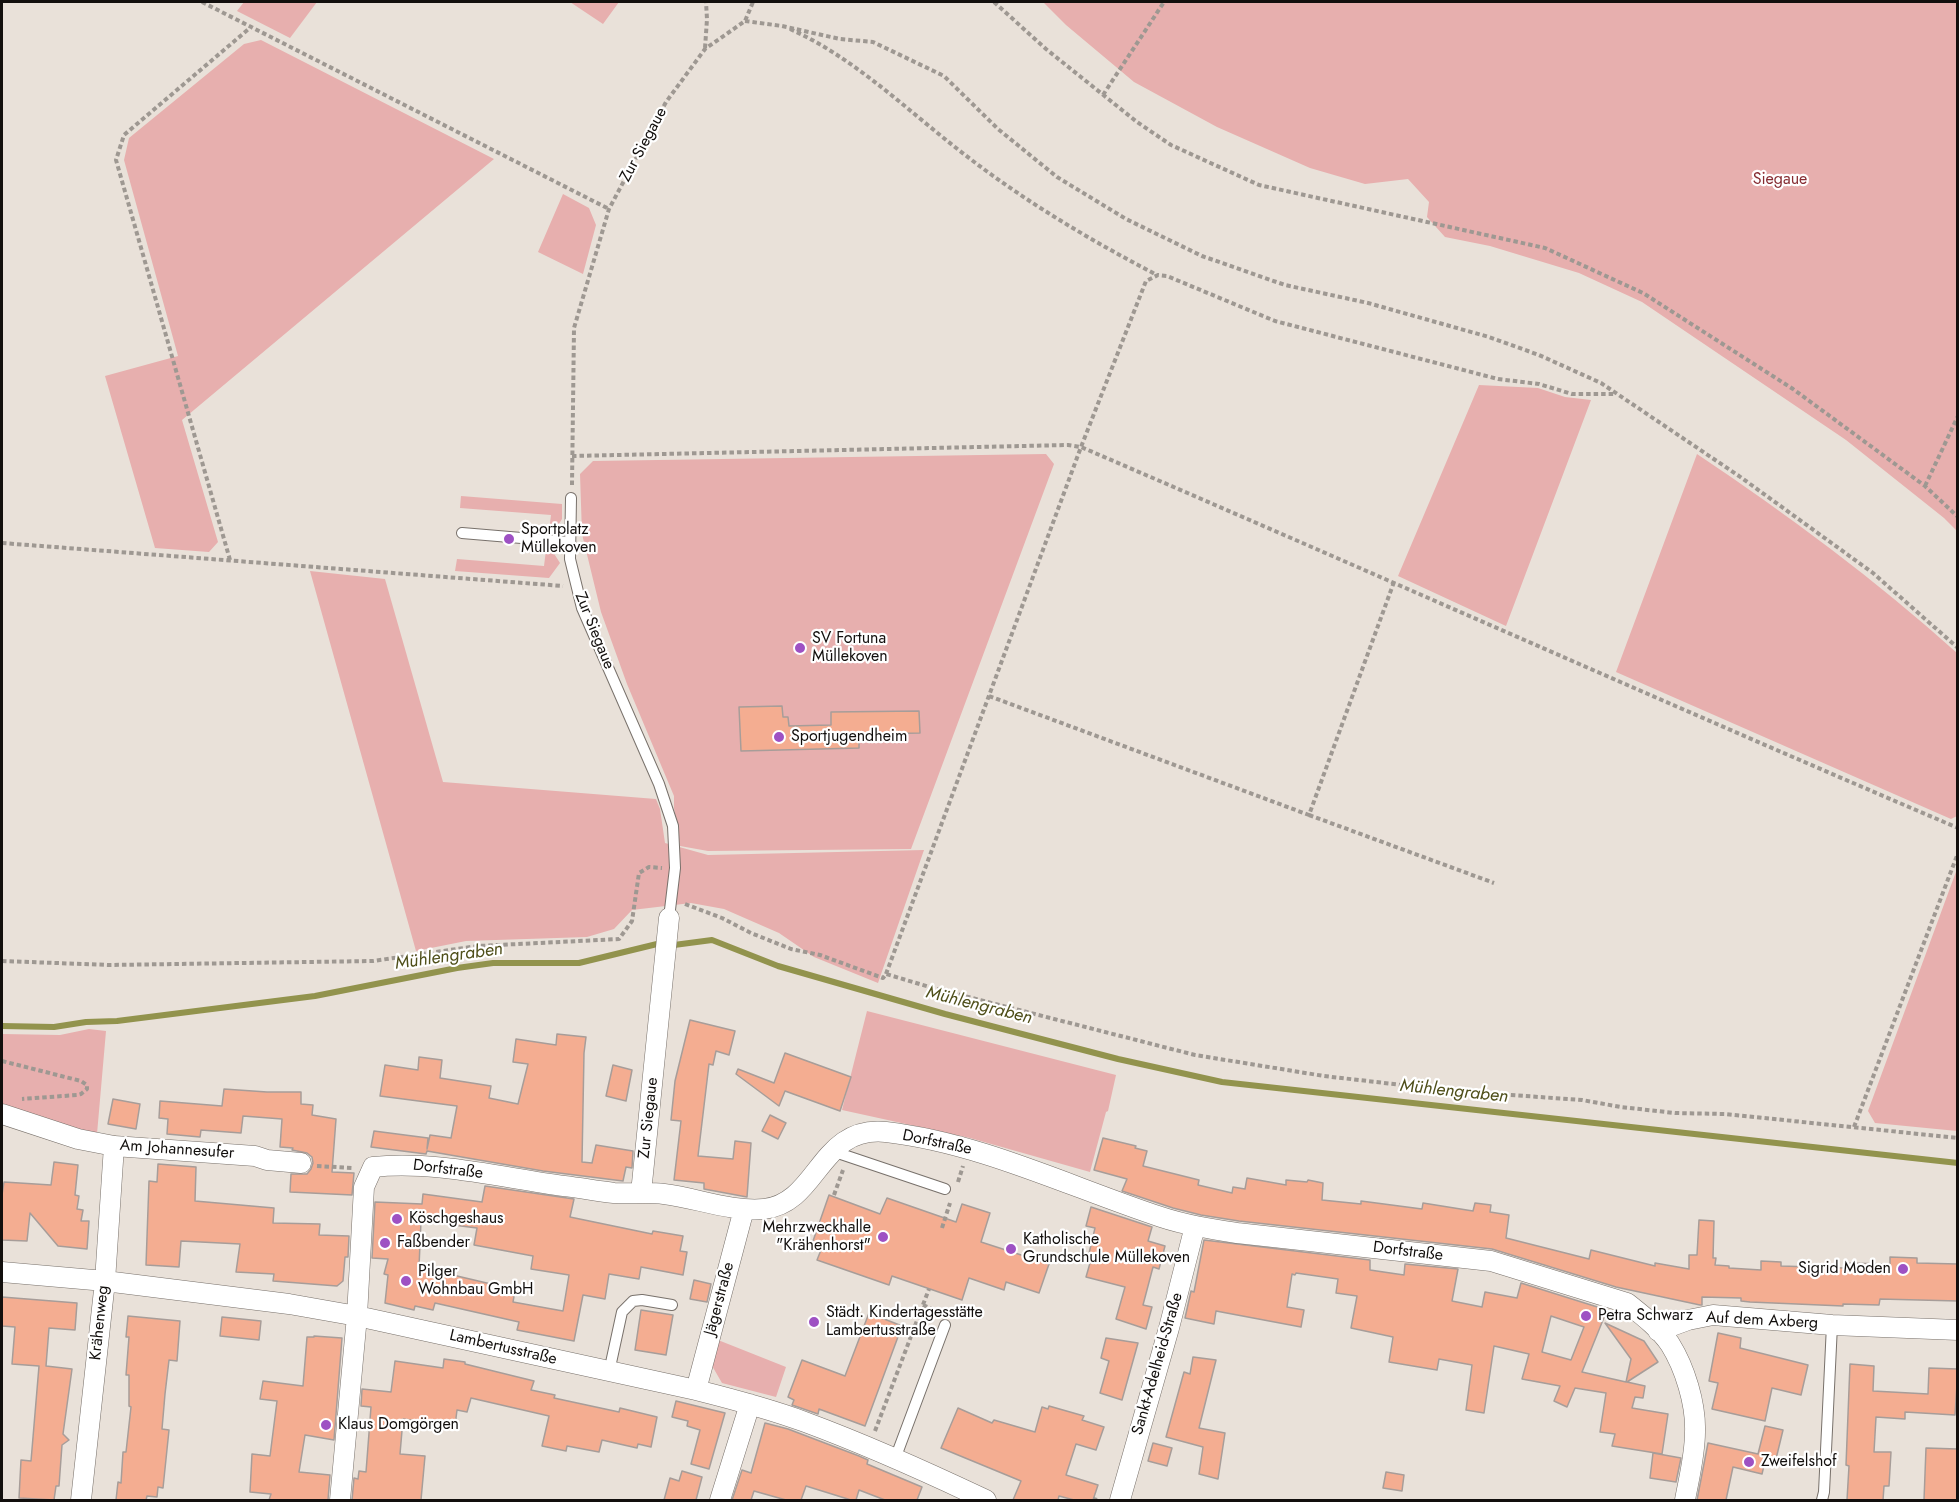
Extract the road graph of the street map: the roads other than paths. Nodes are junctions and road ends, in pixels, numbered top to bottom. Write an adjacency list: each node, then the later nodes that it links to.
1 (571, 498): 3 (lane, Zur Siegaue)
2 (462, 533): 3 (lane)
3 (569, 542): 4 (lane, Zur Siegaue)
4 (669, 918): 10 (street, Zur Siegaue)
5 (2, 1114): 6 (street, Am Johannesufer)
6 (114, 1146): 8 (street, Am Johannesufer); 14 (street, Krähenweg)
7 (841, 1153): 9 (lane); 11 (street, Dorfstraße); 12 (street, Dorfstraße)
8 (301, 1162)
9 (945, 1189)
10 (641, 1193): 11 (street, Dorfstraße); 16 (street, Dorfstraße)
11 (744, 1209): 22 (street, Jägerstraße)
12 (1195, 1226): 20 (street, Dorfstraße); 29 (street, Sankt-Adelheid-Straße)
13 (2, 1272): 14 (street, Lambertusstraße)
14 (105, 1281): 16 (street, Lambertusstraße); 25 (street, Krähenweg)
15 (672, 1305): 21 (lane)
16 (357, 1316): 21 (street, Lambertusstraße); 26 (street, Dorfstraße)
17 (945, 1325): 24 (lane)
18 (1832, 1325): 19 (street, Auf dem Axberg); 20 (street, Auf dem Axberg); 31 (lane, Auf dem Axberg)
19 (1958, 1330)
20 (1658, 1331): 30 (street, Dorfstraße)
21 (609, 1372): 22 (street, Lambertusstraße)
22 (696, 1390): 23 (street, Lambertusstraße)
23 (750, 1404): 24 (street, Lambertusstraße); 27 (street)
24 (895, 1459): 28 (street, Lambertusstraße)
25 (81, 1500)
26 (340, 1500)
27 (720, 1500)
28 (986, 1500)
29 (1120, 1500)
30 (1685, 1500)
31 (1822, 1500)

